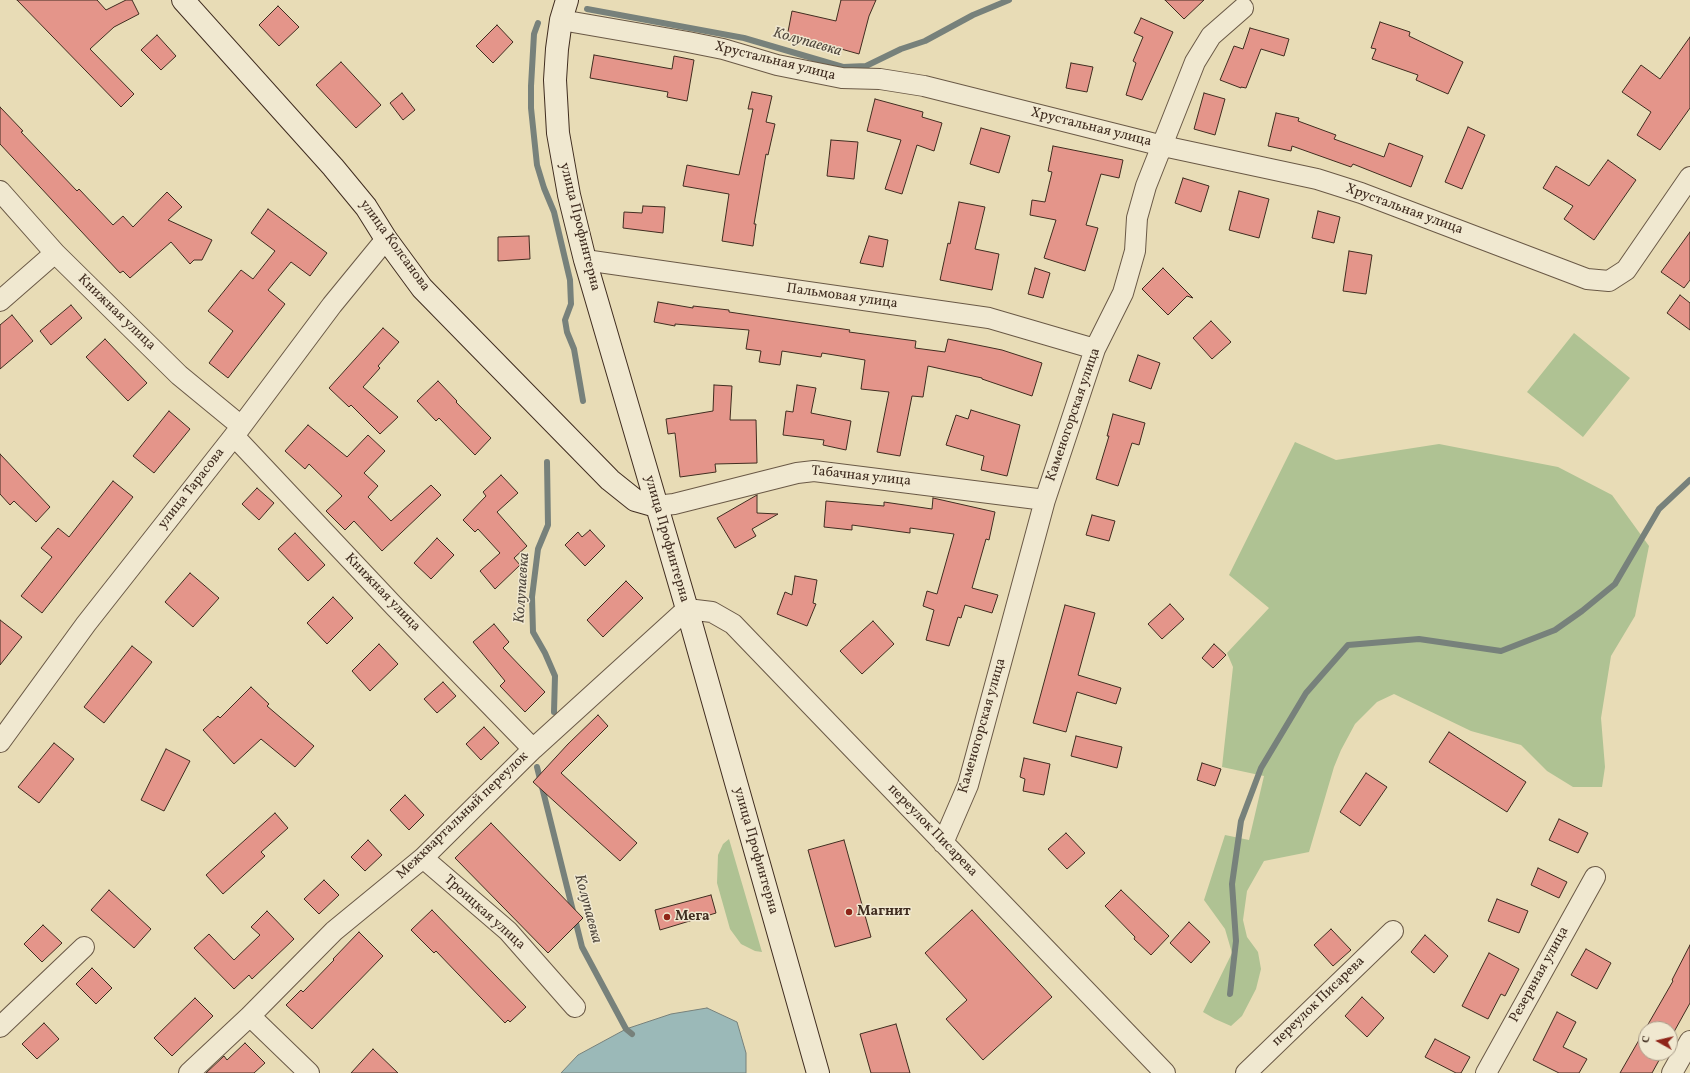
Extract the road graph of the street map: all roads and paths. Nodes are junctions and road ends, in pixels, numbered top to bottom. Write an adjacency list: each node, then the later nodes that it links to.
1 (183, 0): 7 (main road, улица Колсанова)
2 (1243, 8): 4 (street, Каменогорская улица)
3 (564, 10): 4 (street, Хрустальная улица); 9 (main road, улица Профинтерна)
4 (1163, 146): 5 (street, Хрустальная улица); 11 (street, Каменогорская улица)
5 (1690, 177)
6 (0, 191): 8 (street, Книжная улица)
7 (386, 239): 12 (street, улица Тарасова); 14 (main road, улица Колсанова)
8 (55, 253): 10 (street); 12 (street, Книжная улица)
9 (585, 260): 11 (street, Пальмовая улица); 14 (main road, улица Профинтерна)
10 (0, 301)
11 (1095, 348): 13 (street, Каменогорская улица)
12 (237, 431): 16 (street, улица Тарасова); 17 (street, Книжная улица)
13 (1045, 500): 14 (street, Табачная улица); 18 (street, Каменогорская улица)
14 (656, 506): 15 (main road, улица Профинтерна)
15 (687, 609): 17 (street, Межквартальный переулок); 18 (street, переулок Писарева); 29 (main road, улица Профинтерна)
16 (0, 742)
17 (533, 748): 19 (street, Межквартальный переулок)
18 (943, 843): 30 (street, переулок Писарева)
19 (423, 858): 23 (street, Троицкая улица); 24 (street, Межквартальный переулок)
20 (1595, 877): 32 (street, Резервная улица)
21 (1393, 931): 31 (street, переулок Писарева)
22 (84, 947): 25 (street)
23 (575, 1006)
24 (250, 1016): 27 (street, Межквартальный переулок); 28 (street)
25 (0, 1027)
26 (1690, 1041): 33 (street)
27 (189, 1073)
28 (309, 1073)
29 (818, 1073)
30 (1165, 1073)
31 (1246, 1073)
32 (1486, 1073)
33 (1672, 1073)

